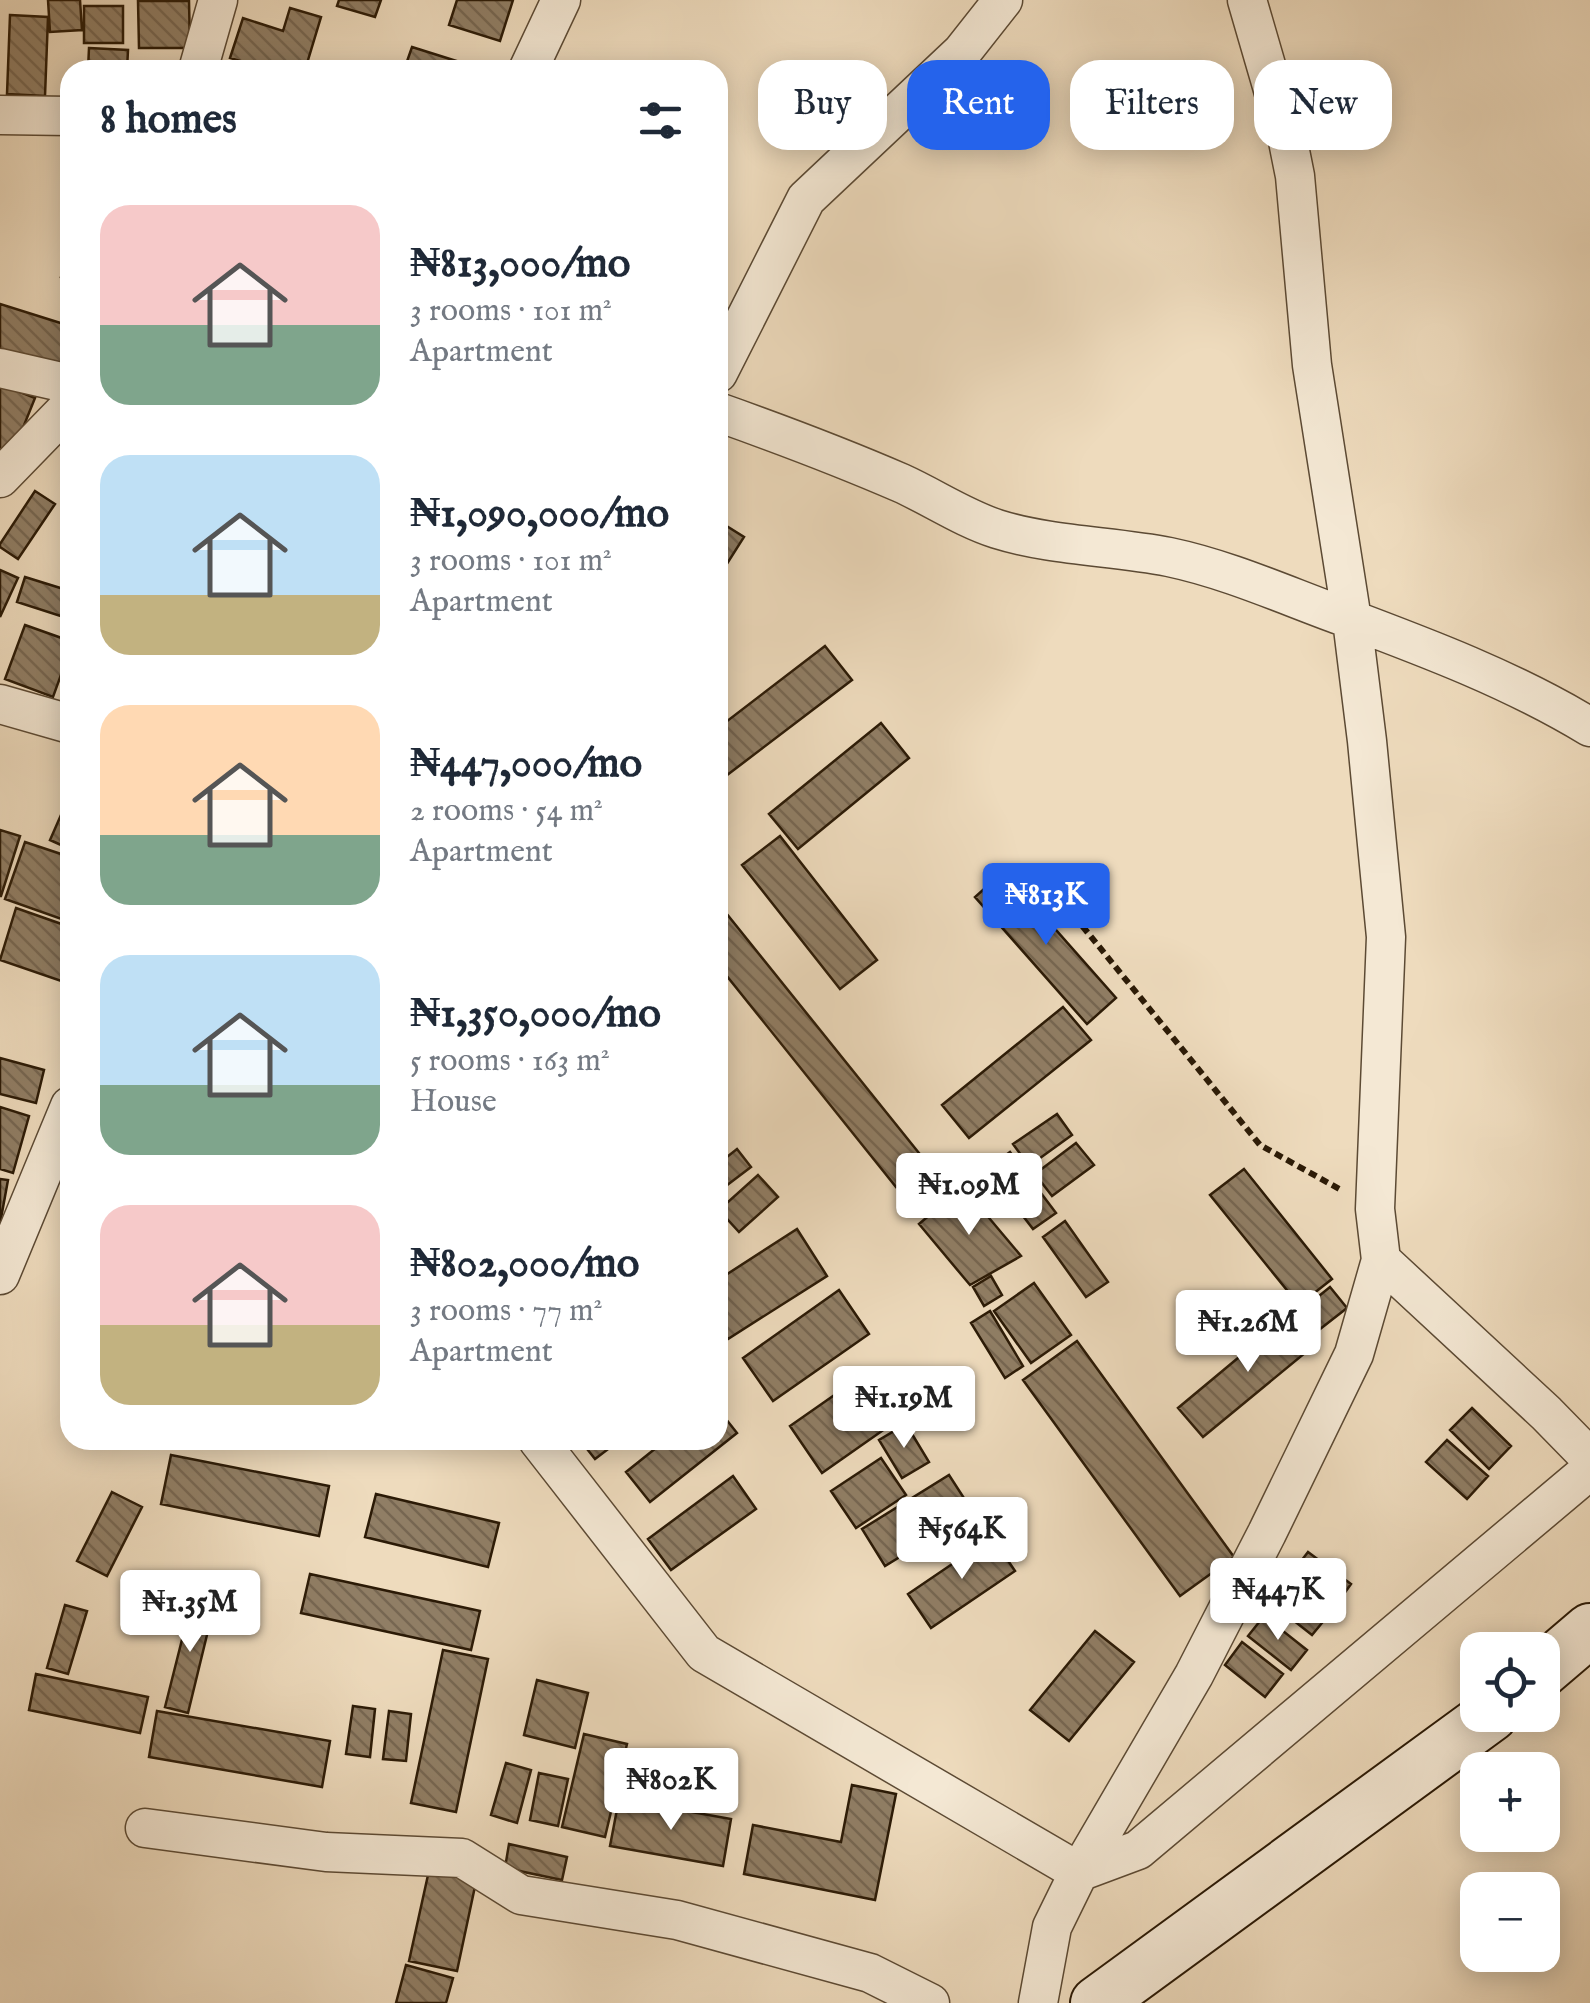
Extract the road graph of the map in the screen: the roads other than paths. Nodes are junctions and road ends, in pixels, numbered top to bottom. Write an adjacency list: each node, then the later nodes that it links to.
1 (218, 0): 5 (street)
2 (562, 0): 6 (street)
3 (1004, 0): 9 (street)
4 (1247, 0): 15 (street)
5 (201, 60)
6 (533, 60)
7 (0, 116): 8 (street)
8 (60, 116)
9 (728, 353)
10 (0, 368): 11 (street)
11 (60, 382)
12 (60, 416): 14 (street)
13 (728, 416): 15 (street)
14 (0, 478)
15 (1352, 620): 18 (street); 20 (street)
16 (0, 704): 17 (street)
17 (60, 721)
18 (1590, 727)
19 (60, 1130): 21 (street)
20 (1381, 1260): 23 (street); 29 (street)
21 (0, 1274)
22 (546, 1450): 29 (street)
23 (1590, 1458)
24 (1590, 1470): 29 (street)
25 (1590, 1630): 26 (street)
26 (1560, 1656)
27 (1468, 1732): 32 (street)
28 (145, 1828): 30 (street)
29 (1079, 1872): 31 (street)
30 (930, 2003)
31 (1038, 2003)
32 (1096, 2003)

